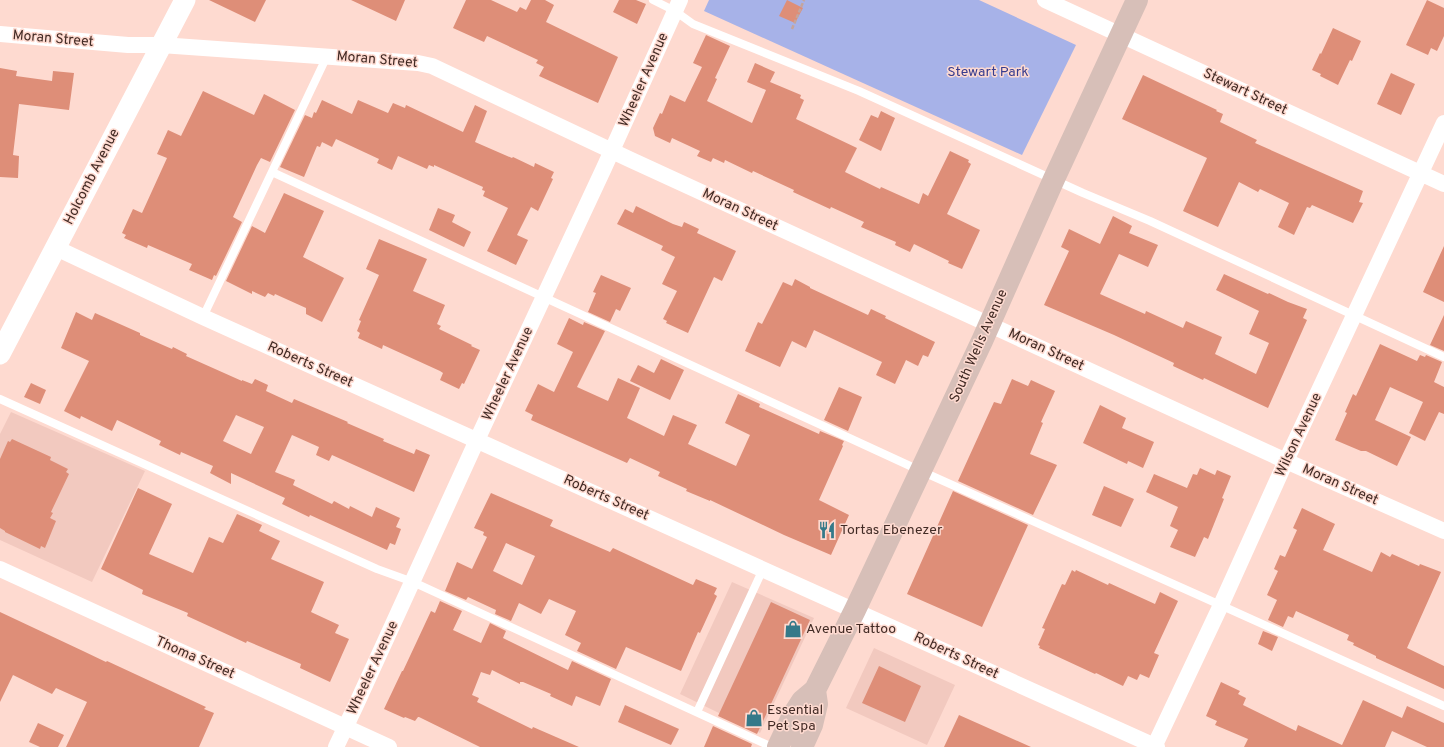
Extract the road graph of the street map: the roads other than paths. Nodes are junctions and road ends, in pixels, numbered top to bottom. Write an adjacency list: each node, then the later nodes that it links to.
1 (184, 0): 8 (street, Holcomb Avenue)
2 (653, 0): 5 (lane)
3 (1045, 0): 7 (street, Stewart Street)
4 (1137, 0): 7 (main road, South Wells Avenue)
5 (677, 6): 11 (street, Wheeler Avenue); 14 (lane)
6 (0, 34): 8 (street, Moran Street)
7 (1120, 35): 13 (street, Stewart Street); 14 (main road, South Wells Avenue)
8 (161, 45): 9 (street, Moran Street); 16 (street, Holcomb Avenue)
9 (327, 56): 11 (street, Moran Street); 12 (lane)
10 (1444, 123): 13 (street, Wilson Avenue)
11 (612, 151): 17 (street, Wheeler Avenue); 20 (street, Moran Street)
12 (272, 172): 17 (lane); 19 (lane)
13 (1420, 174): 15 (street, Stewart Street); 18 (street, Wilson Avenue)
14 (1054, 179): 18 (lane); 20 (main road, South Wells Avenue)
15 (1444, 184)
16 (56, 248): 19 (street, Roberts Street); 21 (street, Holcomb Avenue)
17 (544, 298): 24 (street, Wheeler Avenue); 26 (lane)
18 (1354, 315): 22 (lane); 25 (street, Wilson Avenue)
19 (203, 316): 24 (street, Roberts Street)
20 (989, 324): 25 (street, Moran Street); 26 (main road, South Wells Avenue)
21 (0, 354)
22 (1444, 357)
23 (0, 399): 30 (lane)
24 (477, 440): 29 (street, Roberts Street); 30 (street, Wheeler Avenue)
25 (1286, 461): 27 (street, Moran Street); 31 (street, Wilson Avenue)
26 (921, 472): 31 (lane); 32 (main road, South Wells Avenue)
27 (1444, 531)
28 (0, 569): 36 (street, Thoma Street)
29 (763, 569): 32 (street, Roberts Street); 35 (lane)
30 (413, 582): 35 (lane); 36 (street, Wheeler Avenue)
31 (1221, 605): 34 (lane); 42 (street, Wilson Avenue)
32 (855, 610): 33 (main road, South Wells Avenue); 42 (street, Roberts Street)
33 (815, 690): 40 (main road, South Wells Avenue); 41 (main road)
34 (1444, 706)
35 (697, 712): 39 (lane)
36 (346, 727): 37 (street, Wheeler Avenue); 38 (street, Thoma Street)
37 (336, 747)
38 (389, 747)
39 (772, 747)
40 (778, 747)
41 (802, 747)
42 (1155, 747)

